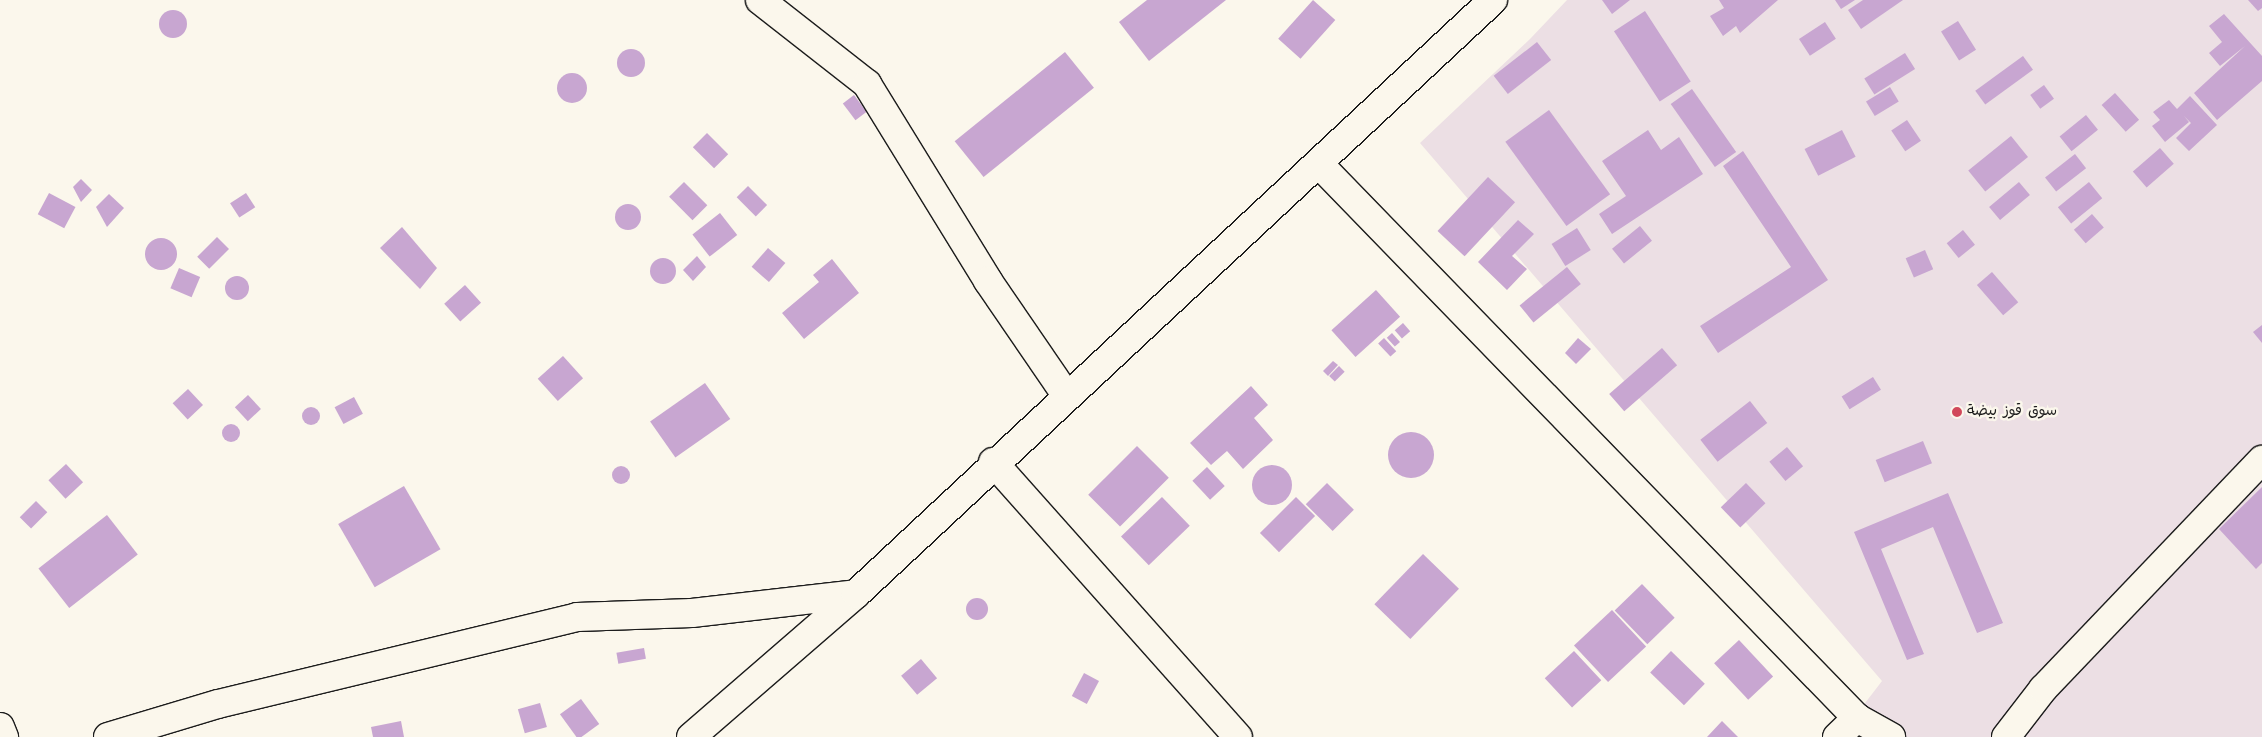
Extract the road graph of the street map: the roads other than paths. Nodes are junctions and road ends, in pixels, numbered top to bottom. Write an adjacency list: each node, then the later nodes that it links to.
1 (760, 0): 4 (street)
2 (1493, 0): 3 (street)
3 (1318, 164): 4 (street); 8 (street)
4 (1066, 395): 6 (street)
5 (2262, 460): 16 (street)
6 (993, 462): 7 (street); 13 (street)
7 (856, 594): 11 (street); 12 (street)
8 (1856, 718): 14 (street); 15 (street)
9 (0, 727): 10 (street)
10 (4, 737)
11 (108, 737)
12 (691, 737)
13 (1238, 737)
14 (1837, 737)
15 (1892, 737)
16 (2006, 737)

